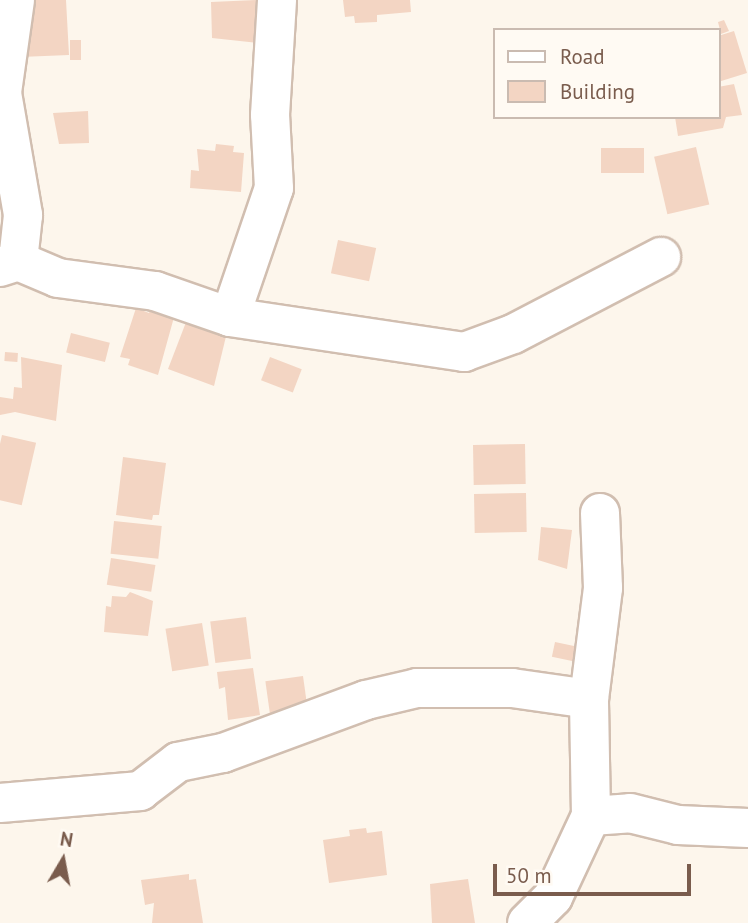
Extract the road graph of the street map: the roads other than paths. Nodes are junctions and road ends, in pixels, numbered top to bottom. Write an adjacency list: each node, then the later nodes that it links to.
1 (15, 0): 4 (street)
2 (277, 0): 5 (street)
3 (661, 257): 5 (street)
4 (9, 264): 5 (street)
5 (230, 317)
6 (600, 513): 7 (street)
7 (589, 699): 8 (street); 9 (street)
8 (0, 803)
9 (591, 816): 10 (street); 11 (street)
10 (748, 828)
11 (527, 923)

